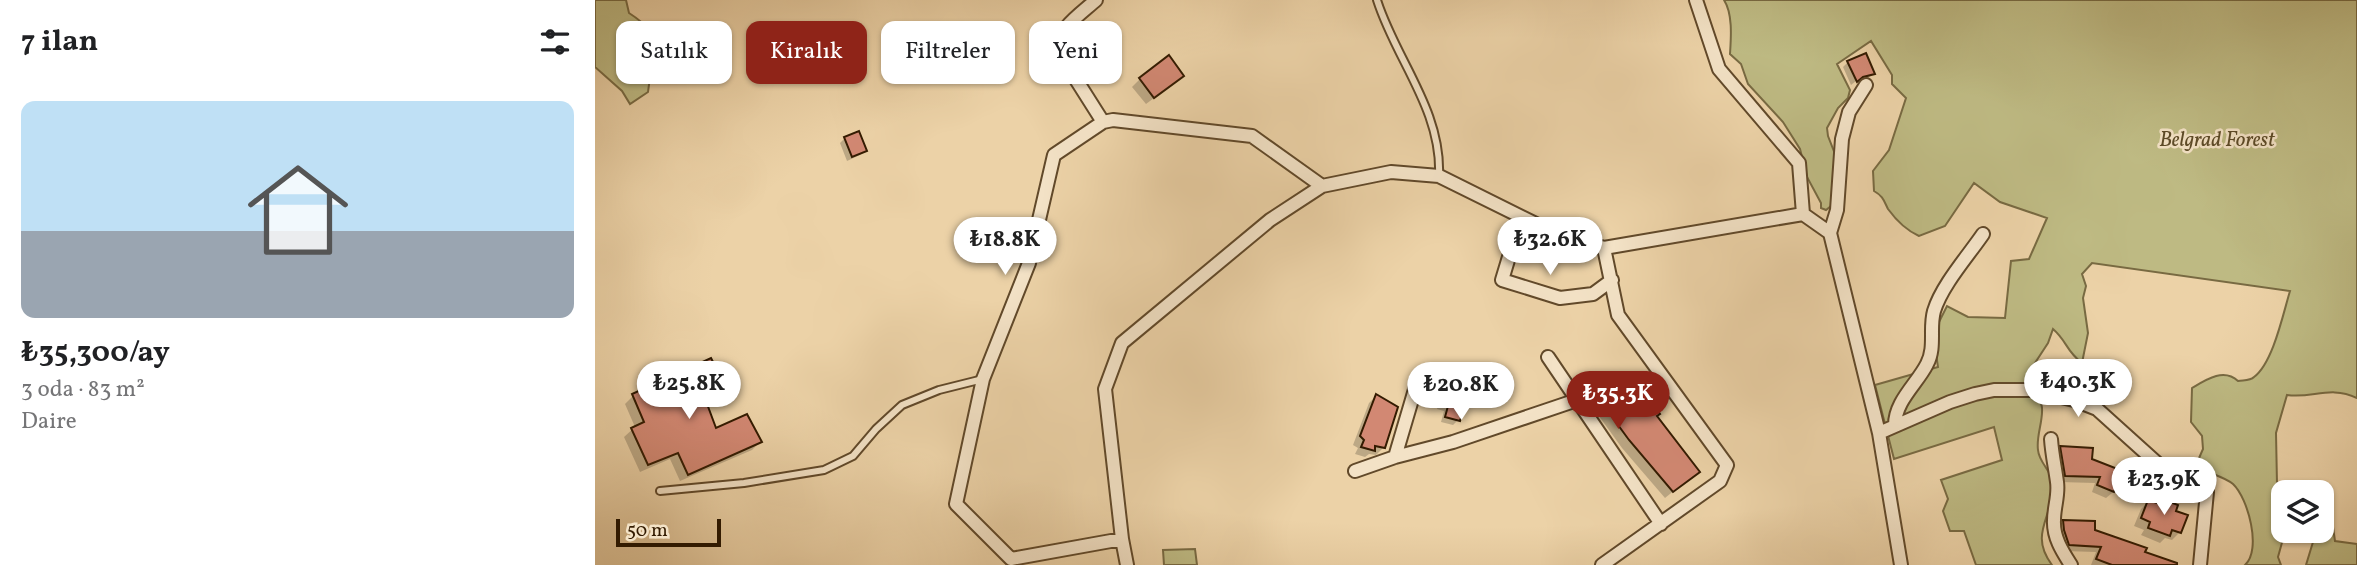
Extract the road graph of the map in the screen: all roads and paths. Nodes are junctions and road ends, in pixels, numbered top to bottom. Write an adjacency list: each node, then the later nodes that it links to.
1 (1096, 0): 5 (street)
2 (1377, 0): 6 (lane)
3 (1696, 0): 8 (street)
4 (1866, 85): 9 (street)
5 (1103, 122): 7 (street); 15 (street)
6 (1439, 176): 7 (street); 12 (street)
7 (1322, 186): 25 (street)
8 (1803, 214): 9 (street); 12 (street)
9 (1830, 233): 19 (street)
10 (1983, 234): 18 (street)
11 (1514, 237): 13 (street)
12 (1604, 248): 13 (street)
13 (1612, 280): 24 (street)
14 (1548, 356): 17 (street)
15 (983, 379): 23 (lane); 25 (street)
16 (1416, 386): 21 (street)
17 (1577, 400): 21 (street); 24 (street)
18 (1895, 425): 19 (street); 30 (street)
19 (1879, 433): 28 (street)
20 (2051, 439): 29 (street)
21 (1395, 457): 22 (street)
22 (1355, 471)
23 (660, 491)
24 (1661, 524): 27 (street)
25 (1122, 539): 26 (street)
26 (1127, 565)
27 (1602, 565)
28 (1902, 565)
29 (2071, 565)
30 (2200, 565)

